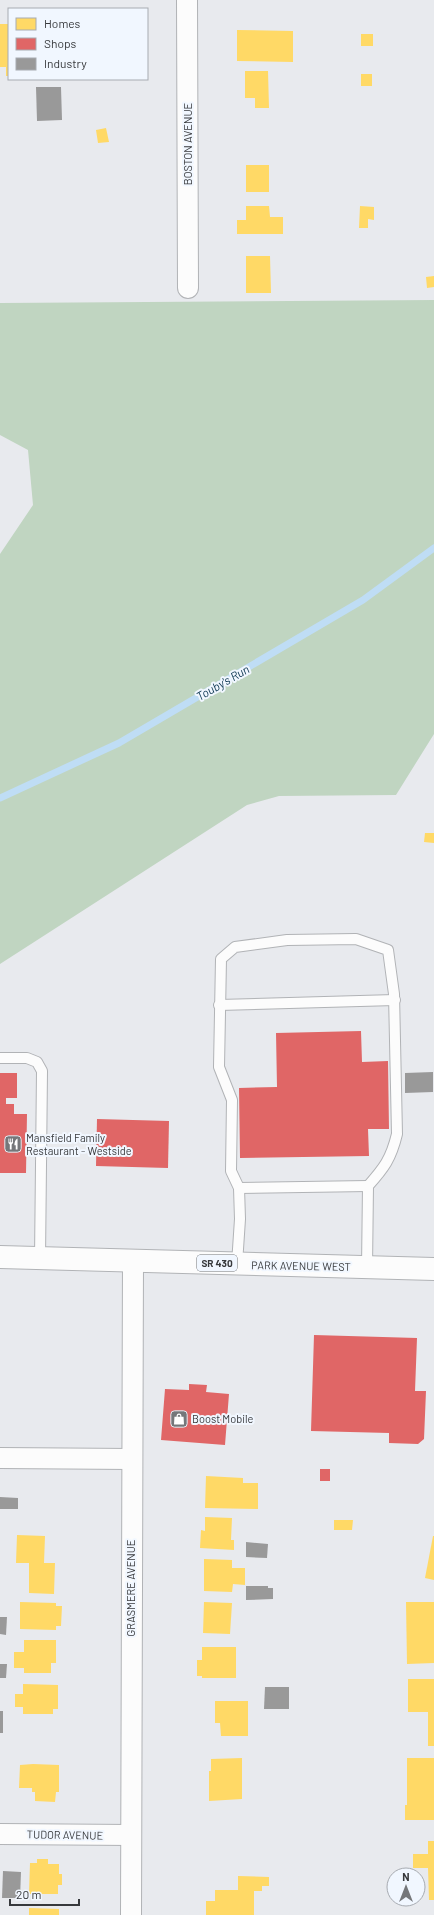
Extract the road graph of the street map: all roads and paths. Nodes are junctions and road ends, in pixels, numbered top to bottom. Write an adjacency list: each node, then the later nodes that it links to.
1 (187, 0): 2 (street, BOSTON AVENUE)
2 (188, 288)
3 (394, 1000): 4 (lane); 4 (lane); 6 (lane)
4 (220, 1005): 7 (lane)
5 (0, 1058): 9 (lane)
6 (368, 1186): 7 (lane); 12 (lane)
7 (239, 1188): 11 (lane)
8 (0, 1257): 9 (main road, PARK AVENUE WEST / SR 430)
9 (40, 1258): 10 (main road, PARK AVENUE WEST / SR 430)
10 (133, 1261): 11 (main road, PARK AVENUE WEST / SR 430); 15 (street, GRASMERE AVENUE)
11 (237, 1264): 12 (main road, PARK AVENUE WEST / SR 430)
12 (367, 1267): 13 (main road, PARK AVENUE WEST / SR 430)
13 (434, 1269)
14 (0, 1458): 15 (street)
15 (131, 1459): 17 (street, GRASMERE AVENUE)
16 (0, 1834): 17 (street, TUDOR AVENUE)
17 (131, 1836): 18 (street, GRASMERE AVENUE)
18 (132, 1915)

